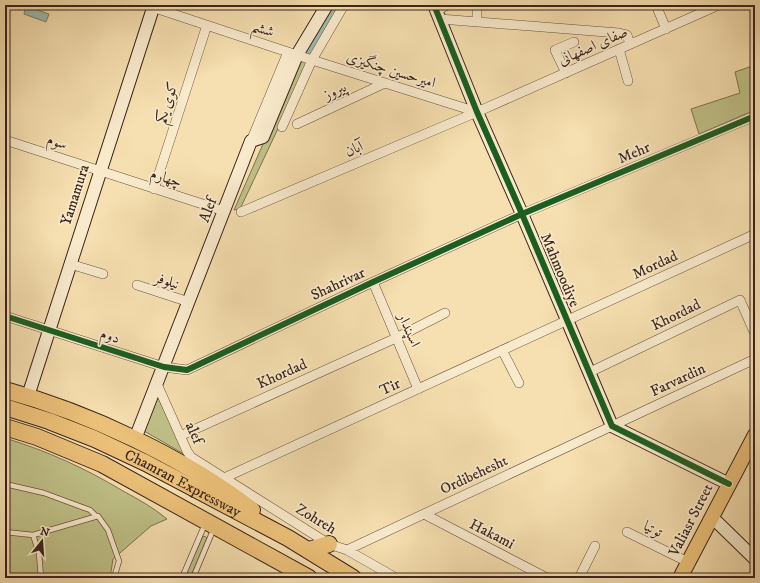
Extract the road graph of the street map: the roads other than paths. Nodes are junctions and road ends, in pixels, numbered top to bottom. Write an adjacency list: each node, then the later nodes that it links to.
1 (327, 5): 14 (street, Alef)
2 (344, 5): 15 (street)
3 (477, 5): 8 (street)
4 (656, 5): 10 (street)
5 (719, 5): 10 (street, صفای اصفهانی)
6 (151, 6): 9 (street, ششم); 24 (street, Yamamura)
7 (439, 10): 8 (street); 19 (street, Mahmoodiye)
8 (477, 21): 12 (street)
9 (207, 25): 14 (street, ششم); 25 (street, کوی یکم)
10 (666, 29): 12 (street, صفای اصفهانی)
11 (574, 42): 16 (street)
12 (630, 44): 13 (street, صفای اصفهانی)
13 (619, 49): 16 (street, صفای اصفهانی); 17 (street)
14 (292, 54): 15 (street, امیرحسین چنگیزی); 26 (street, Alef)
15 (312, 60): 18 (street, امیرحسین چنگیزی); 22 (street)
16 (566, 72): 19 (street, صفای اصفهانی)
17 (628, 81)
18 (385, 83): 19 (street, امیرحسین چنگیزی); 21 (street, پیروز)
19 (477, 112): 27 (street, آبان); 28 (street, Mahmoodiye)
20 (755, 116): 28 (street, Mehr)
21 (296, 124)
22 (282, 127)
23 (5, 140): 24 (street, سوم)
24 (100, 171): 25 (street, چهارم); 30 (street, Yamamura)
25 (154, 188): 26 (street, چهارم)
26 (224, 211): 34 (street, Alef)
27 (241, 212)
28 (522, 214): 32 (street, Shahrivar); 37 (street, Mahmoodiye)
29 (755, 234): 37 (street, Mordad)
30 (70, 264): 31 (street); 38 (street, Yamamura)
31 (103, 274)
32 (373, 282): 40 (street, اسپندار); 43 (street, Shahrivar)
33 (137, 285): 34 (street, نیلوفر)
34 (189, 302): 43 (street, Alef)
35 (445, 314): 40 (street, Khordad)
36 (5, 316): 38 (street, دوم)
37 (567, 321): 41 (street, Tir); 44 (street, Mahmoodiye)
38 (49, 330): 43 (street, دوم); 49 (street, Yamamura)
39 (755, 334): 44 (street, Khordad)
40 (396, 338): 47 (street, اسپندار); 54 (street, Khordad)
41 (502, 350): 45 (street); 47 (street, Tir)
42 (755, 359): 51 (street, Farvardin)
43 (164, 367): 46 (street, Alef)
44 (590, 372): 51 (street, Mahmoodiye)
45 (519, 383)
46 (157, 384): 54 (street, alef); 55 (street, Alef)
47 (418, 389): 57 (street, Tir)
48 (5, 390): 49 (highway)
49 (28, 396): 55 (highway)
50 (5, 407): 68 (highway, Chamran Expressway)
51 (612, 426): 59 (street); 60 (street, Ordibehesht)
52 (5, 427): 63 (highway, Chamran Expressway)
53 (755, 435): 59 (main road, Valiasr Street)
54 (180, 436): 57 (street, alef)
55 (135, 439): 68 (highway)
56 (754, 454): 62 (main road, Valiasr Street)
57 (224, 478): 70 (street, Zohreh)
58 (5, 484): 61 (lane)
59 (728, 484): 73 (main road, Valiasr Street)
60 (424, 514): 71 (street, Ordibehesht); 83 (street, Hakami)
61 (96, 516): 66 (lane); 75 (lane)
62 (717, 522): 72 (street); 86 (main road, Valiasr Street)
63 (210, 525): 67 (highway, Chamran Expressway); 76 (lane); 77 (lane)
64 (5, 532): 66 (lane)
65 (627, 532): 73 (street, توتیا)
66 (33, 535): 74 (lane)
67 (234, 537): 78 (highway); 79 (highway, Chamran Expressway)
68 (288, 538): 70 (highway, Chamran Expressway)
69 (595, 546): 84 (street)
70 (319, 550): 71 (street, Zohreh); 80 (highway, Chamran Expressway); 81 (highway)
71 (347, 550): 82 (street, Zohreh)
72 (755, 559)
73 (688, 562): 85 (main road, Valiasr Street)
74 (41, 578)
75 (114, 578)
76 (182, 578)
77 (193, 578)
78 (290, 578)
79 (309, 578)
80 (353, 578)
81 (364, 578)
82 (396, 578)
83 (547, 578)
84 (579, 578)
85 (680, 578)
86 (688, 578)

